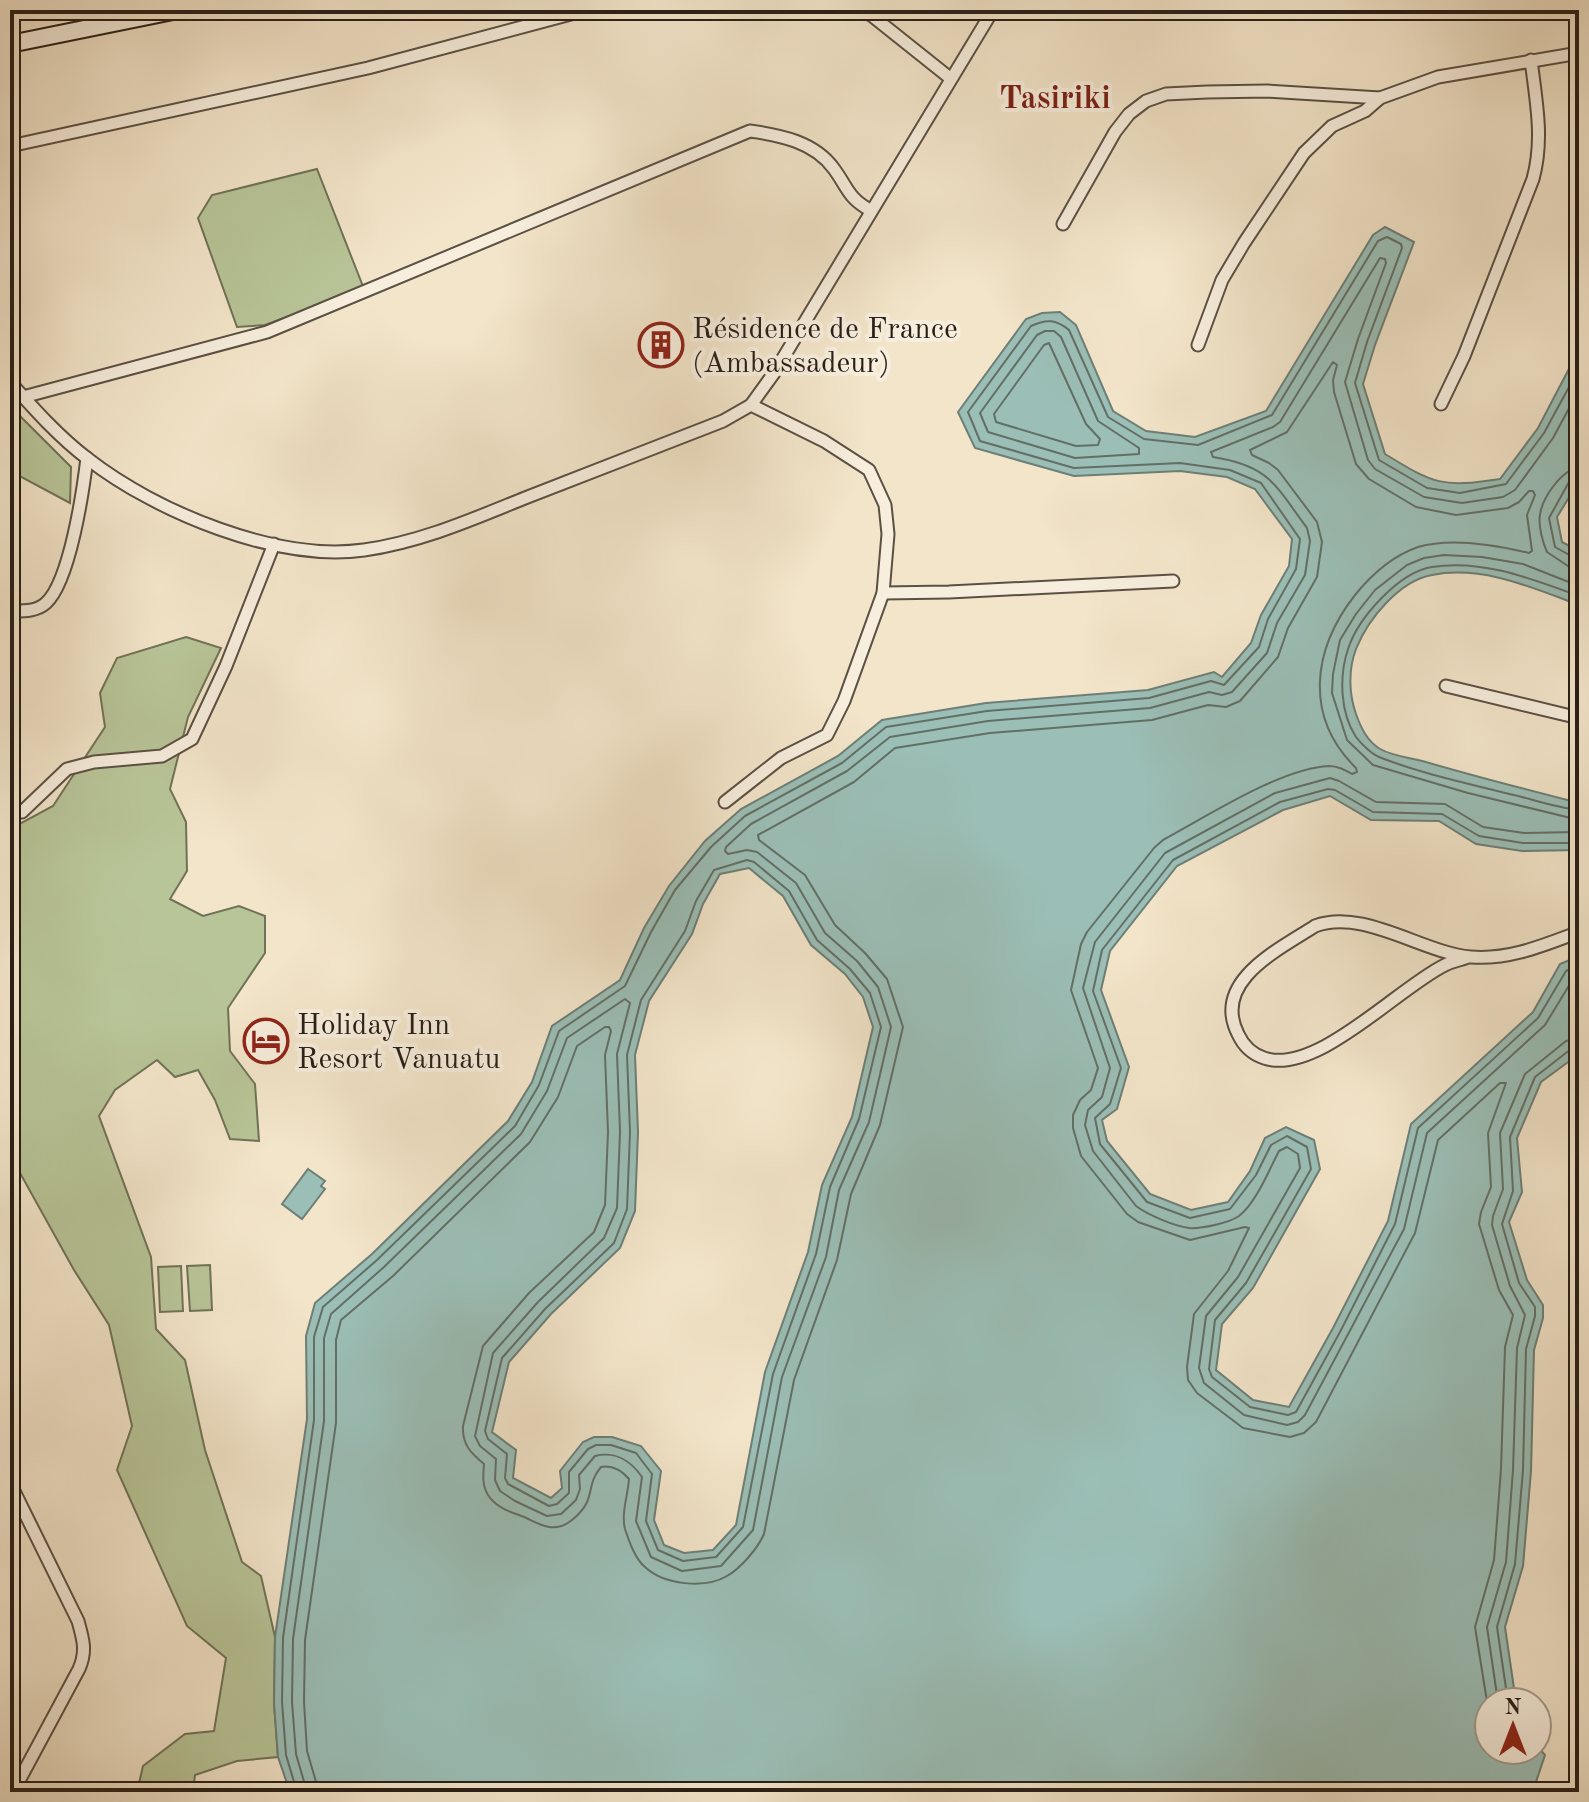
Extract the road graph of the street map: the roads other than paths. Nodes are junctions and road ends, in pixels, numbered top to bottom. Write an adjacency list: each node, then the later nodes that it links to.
1 (178, 10): 7 (main road)
2 (586, 10): 13 (street)
3 (856, 10): 11 (street)
4 (993, 10): 11 (street)
5 (1191, 10): 6 (main road)
6 (1218, 10)
7 (141, 15): 8 (main road)
8 (10, 44)
9 (1579, 53): 10 (street)
10 (1531, 60): 12 (street); 19 (street)
11 (950, 78): 14 (street)
12 (1380, 98): 15 (street); 16 (street)
13 (10, 146)
14 (870, 210): 18 (street); 20 (street)
15 (1063, 224)
16 (1198, 345)
17 (10, 382): 18 (street)
18 (23, 397): 21 (street)
19 (1441, 404)
20 (751, 405): 22 (street); 24 (street)
21 (87, 458): 22 (street); 25 (street)
22 (274, 544): 29 (street)
23 (1173, 581): 24 (street)
24 (883, 593): 28 (street)
25 (10, 611)
26 (1446, 686): 27 (street)
27 (1579, 718)
28 (725, 802)
29 (22, 812)
30 (1579, 932): 31 (street)
31 (1468, 957): 31 (street)
32 (10, 1483): 33 (street)
33 (13, 1792)

